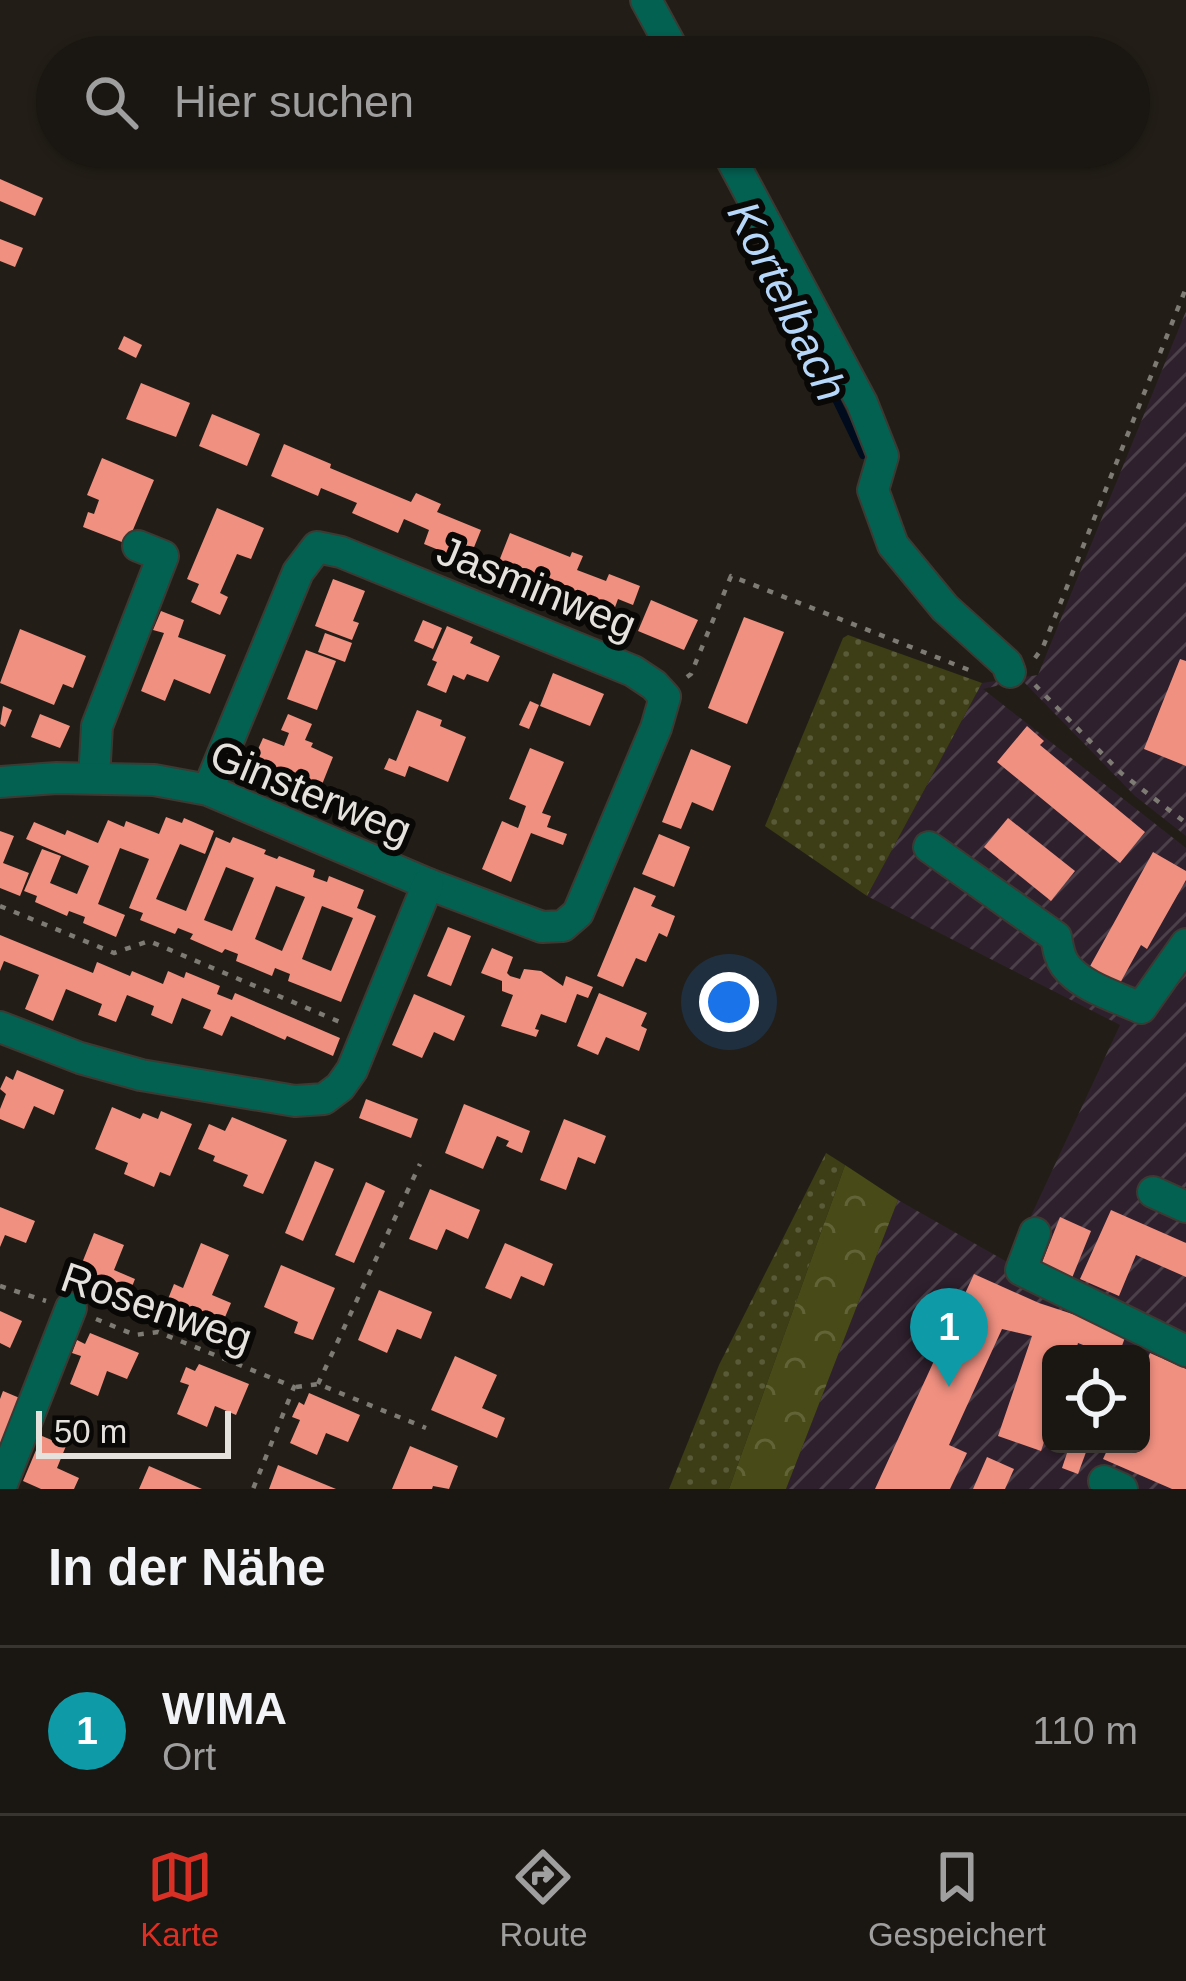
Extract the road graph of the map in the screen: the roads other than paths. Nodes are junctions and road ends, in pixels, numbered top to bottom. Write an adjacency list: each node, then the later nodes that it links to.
1 (646, 0): 2 (street)
2 (666, 36)
3 (736, 168): 5 (street)
4 (138, 546): 6 (street)
5 (1015, 671)
6 (94, 778): 7 (street, Ginsterweg); 8 (street, Ginsterweg)
7 (0, 782)
8 (208, 790): 10 (street, Ginsterweg); 10 (street, Jasminweg)
9 (929, 847): 11 (street)
10 (428, 884): 12 (street, Ginsterweg)
11 (1186, 944)
12 (0, 1027)
13 (1153, 1192): 14 (street)
14 (1186, 1207)
15 (1035, 1233): 17 (street)
16 (71, 1308): 18 (street)
17 (1186, 1351)
18 (0, 1489)

